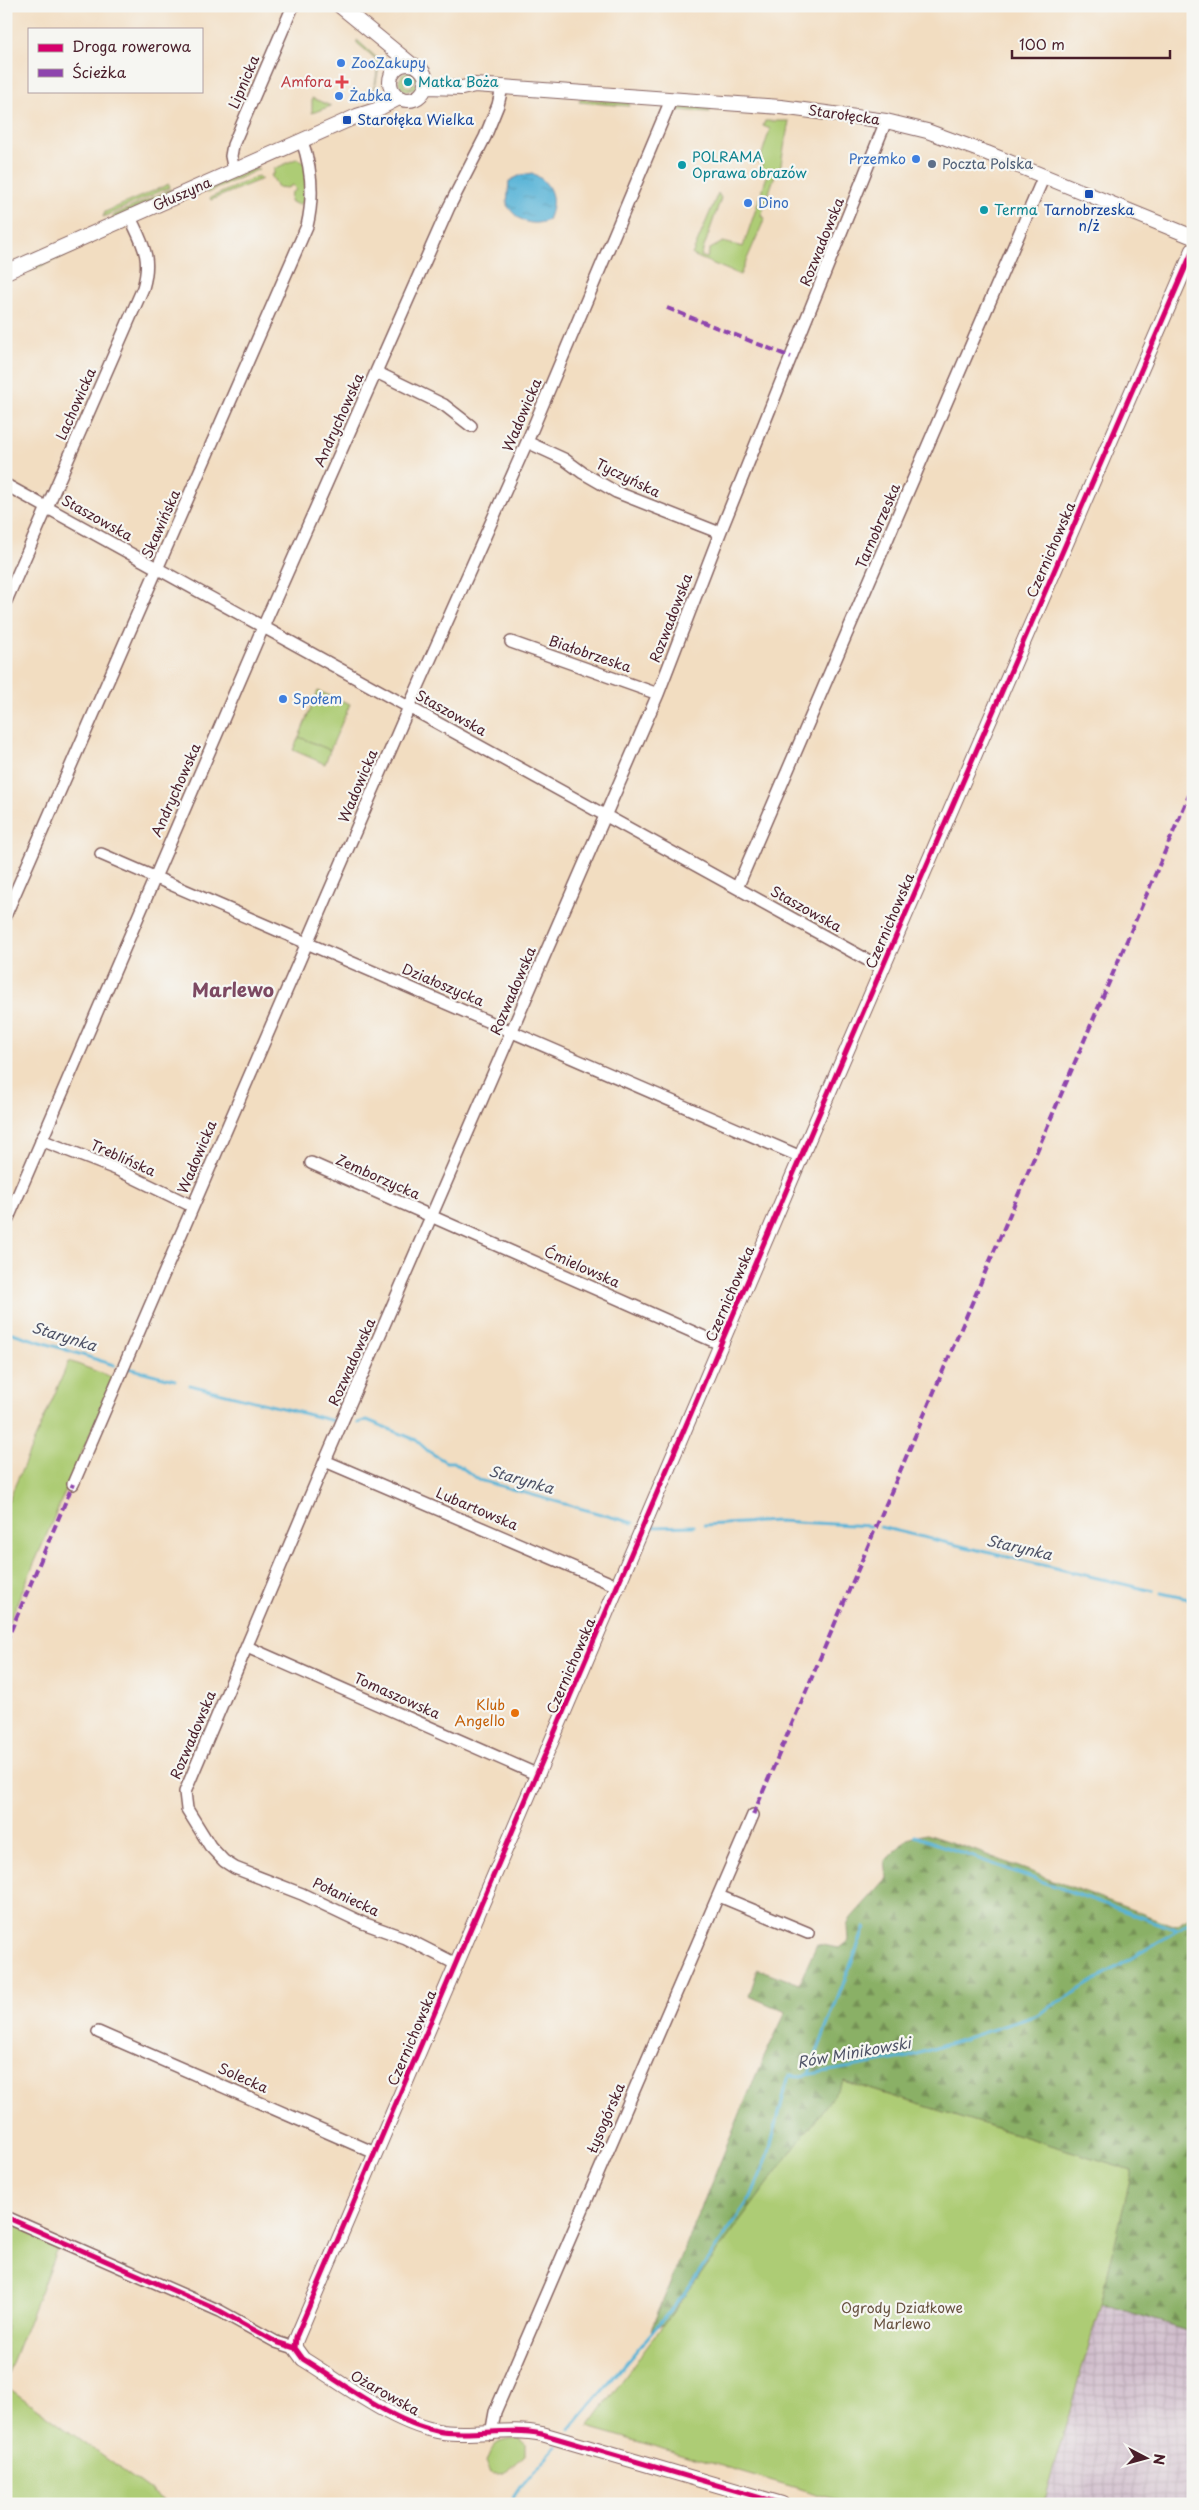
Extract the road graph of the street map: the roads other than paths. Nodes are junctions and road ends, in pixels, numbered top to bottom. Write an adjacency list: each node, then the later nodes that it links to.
1 (293, 6): 12 (street, Lipnicka)
2 (340, 6): 3 (street)
3 (362, 26): 4 (street); 5 (street)
4 (411, 64): 5 (street); 6 (street)
5 (396, 69): 8 (street)
6 (425, 80): 7 (street, Starołęcka); 8 (street)
7 (502, 88): 9 (street, Starołęcka); 18 (street, Andrychowska)
8 (395, 92): 11 (street, Głuszyna)
9 (672, 100): 10 (street, Starołęcka); 20 (street, Wadowicka)
10 (886, 121): 13 (street, Starołęcka); 23 (street, Rozwadowska)
11 (302, 141): 12 (street, Głuszyna); 24 (street, Skawińska)
12 (234, 171): 14 (street, Głuszyna)
13 (1044, 176): 15 (street, Starołęcka); 33 (street, Tarnobrzeska)
14 (130, 217): 17 (street, Głuszyna); 22 (street, Lachowicka)
15 (1193, 237)
16 (1193, 250): 36 (street, Czernichowska)
17 (6, 272)
18 (376, 372): 19 (street, Andrychowska); 26 (street, Andrychowska)
19 (472, 426)
20 (527, 442): 23 (street, Tyczyńska); 29 (street, Wadowicka)
21 (6, 485): 22 (street, Staszowska)
22 (47, 508): 24 (street, Staszowska); 25 (street, Lachowicka)
23 (720, 534): 28 (street, Rozwadowska)
24 (157, 568): 26 (street, Staszowska); 34 (street, Skawińska)
25 (6, 601)
26 (264, 627): 29 (street, Staszowska); 32 (street, Andrychowska)
27 (511, 642): 28 (street, Białobrzeska)
28 (658, 694): 30 (street, Rozwadowska)
29 (409, 707): 30 (street, Staszowska); 35 (street, Wadowicka)
30 (605, 815): 33 (street, Staszowska); 37 (street, Rozwadowska)
31 (101, 854): 32 (street, Działoszycka)
32 (155, 876): 35 (street, Działoszycka); 38 (street, Andrychowska)
33 (737, 888): 36 (street, Staszowska)
34 (6, 914)
35 (306, 944): 37 (street, Działoszycka); 41 (street, Wadowicka)
36 (882, 968): 39 (street, Czernichowska)
37 (512, 1031): 39 (street, Działoszycka); 42 (street, Rozwadowska)
38 (41, 1140): 41 (street, Treblińska); 43 (street, Andrychowska)
39 (801, 1157): 44 (street, Czernichowska)
40 (311, 1163): 42 (street, Zemborzycka)
41 (192, 1206): 46 (street, Wadowicka)
42 (432, 1218): 44 (street, Ćmielowska); 45 (street, Rozwadowska)
43 (6, 1222)
44 (720, 1344): 47 (street, Czernichowska)
45 (325, 1461): 47 (street, Lubartowska); 48 (street, Rozwadowska)
46 (73, 1484)
47 (617, 1586): 49 (street, Czernichowska)
48 (247, 1646): 49 (street, Tomaszowska); 51 (street, Rozwadowska)
49 (536, 1774): 54 (street, Czernichowska)
50 (753, 1815): 52 (street, Łysogórska)
51 (224, 1861): 54 (street, Połaniecka)
52 (718, 1896): 53 (street); 59 (street, Łysogórska)
53 (808, 1933)
54 (456, 1964): 56 (street, Czernichowska)
55 (98, 2032): 56 (street, Solecka)
56 (375, 2154): 58 (street, Czernichowska)
57 (6, 2216): 58 (street, Ożarowska)
58 (295, 2348): 59 (street, Ożarowska)
59 (491, 2434): 60 (street, Ożarowska)
60 (782, 2504)

